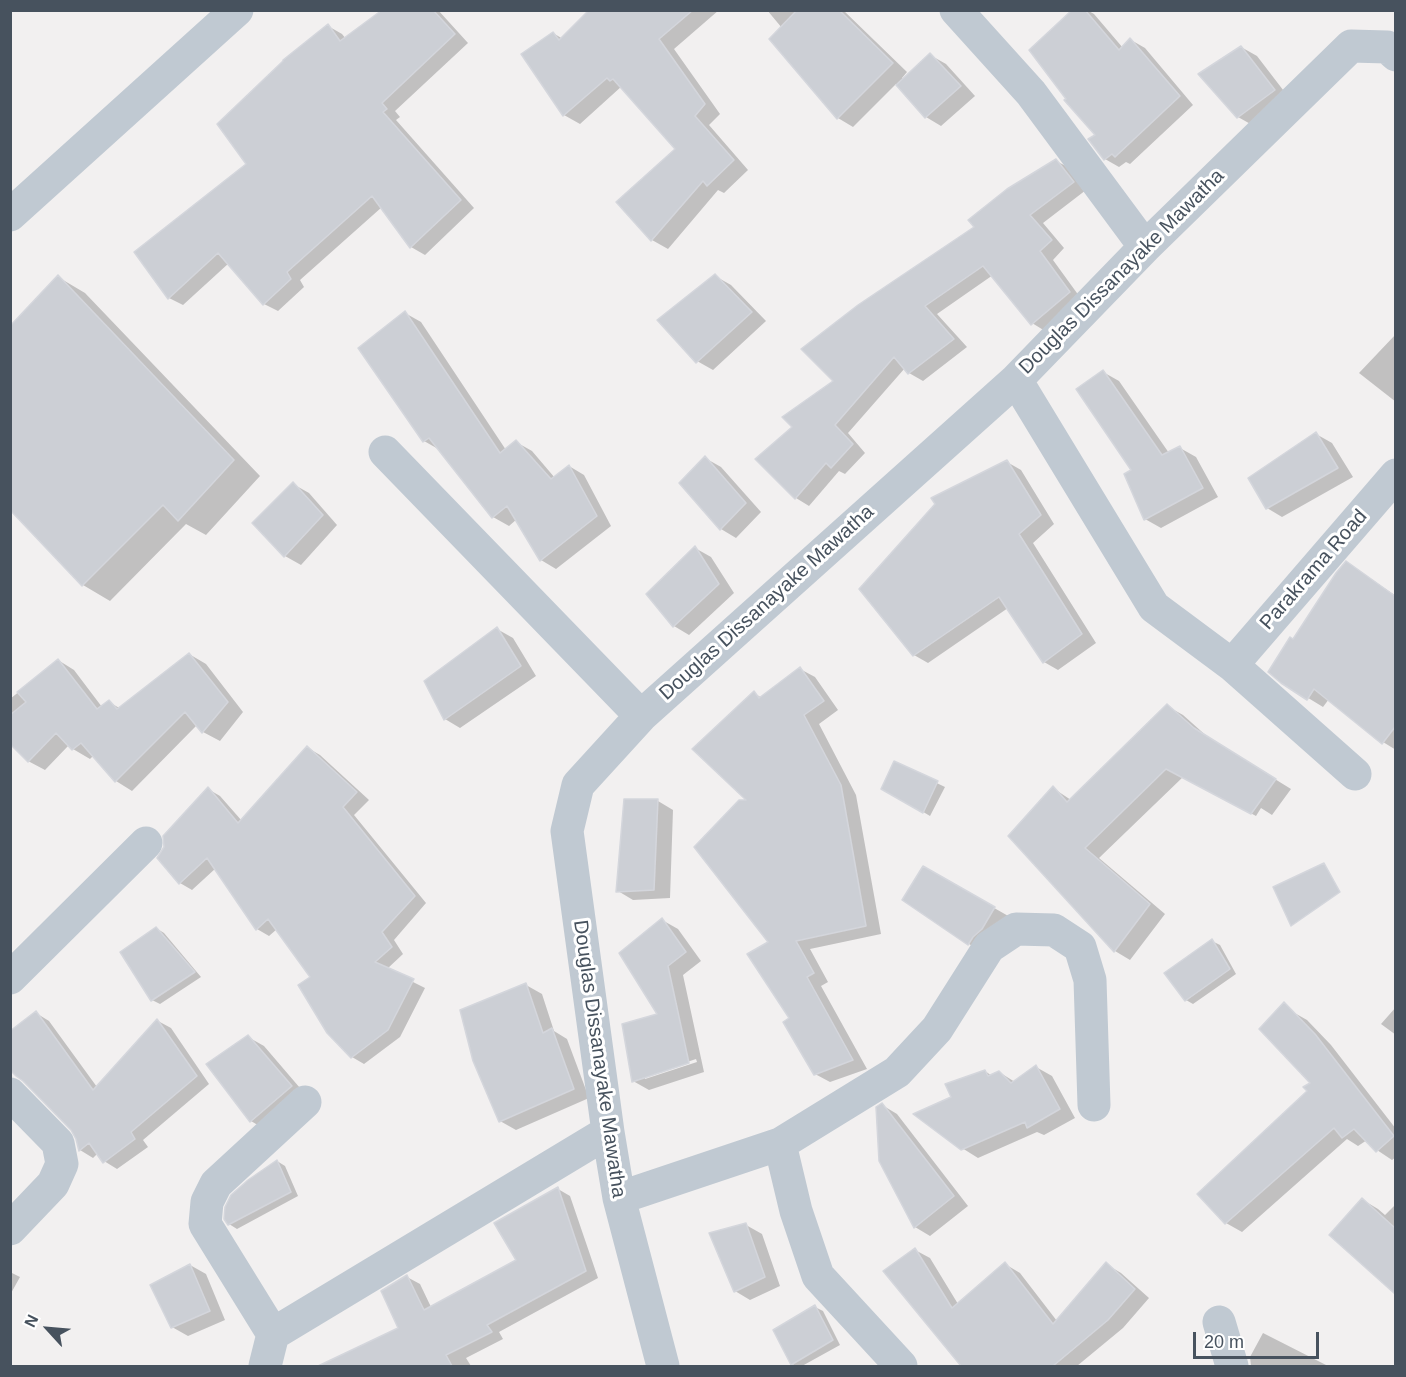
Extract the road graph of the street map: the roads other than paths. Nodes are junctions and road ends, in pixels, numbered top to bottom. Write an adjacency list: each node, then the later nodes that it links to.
1 (237, 10): 4 (street)
2 (956, 10): 5 (street)
3 (1395, 55): 5 (street, Douglas Dissanayake Mawatha)
4 (10, 215)
5 (1145, 246): 6 (street, Douglas Dissanayake Mawatha)
6 (1016, 380): 9 (street); 10 (street, Douglas Dissanayake Mawatha)
7 (385, 452): 10 (street)
8 (1395, 475): 9 (street, Parakrama Road)
9 (1232, 665): 11 (street)
10 (641, 716): 17 (street, Douglas Dissanayake Mawatha)
11 (1355, 774)
12 (146, 843): 13 (street)
13 (10, 978)
14 (10, 1094): 20 (street)
15 (304, 1102): 22 (street)
16 (1094, 1105): 18 (street)
17 (608, 1132): 19 (street, Douglas Dissanayake Mawatha); 22 (street)
18 (780, 1144): 19 (street); 25 (street)
19 (618, 1198): 24 (street, Douglas Dissanayake Mawatha)
20 (10, 1229)
21 (1219, 1322): 26 (street)
22 (273, 1334): 23 (street)
23 (265, 1366)
24 (663, 1366)
25 (901, 1366)
26 (1232, 1366)

